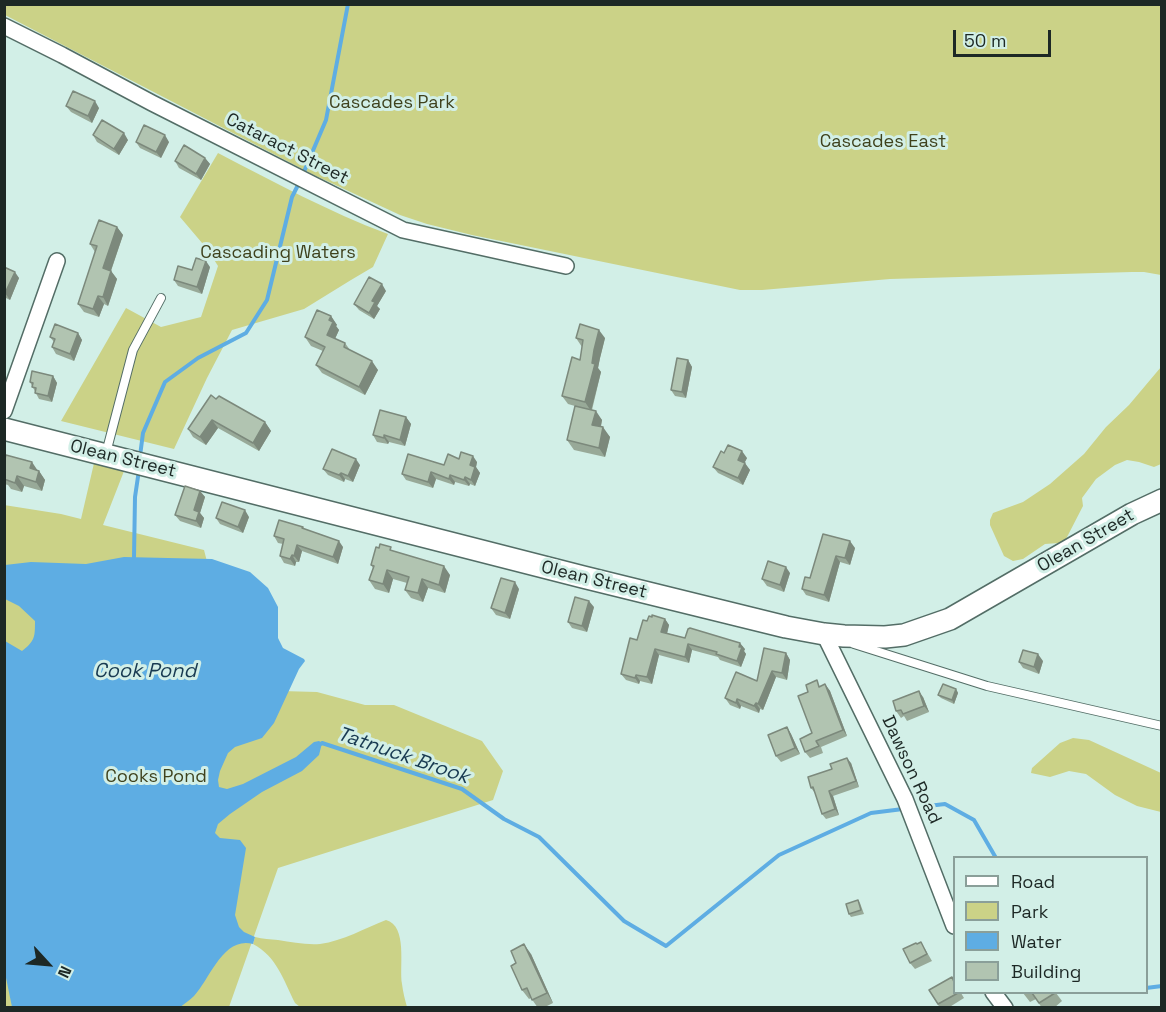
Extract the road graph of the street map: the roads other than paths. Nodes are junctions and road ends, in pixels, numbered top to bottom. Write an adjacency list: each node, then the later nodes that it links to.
1 (4, 26): 3 (street, Cataract Street)
2 (57, 261): 5 (street)
3 (566, 267)
4 (161, 298): 7 (lane)
5 (4, 411)
6 (4, 429): 7 (street, Olean Street)
7 (105, 454): 9 (street, Olean Street)
8 (1161, 500): 9 (street, Olean Street)
9 (824, 634): 10 (lane); 11 (street, Dawson Road)
10 (1161, 726)
11 (953, 923)

